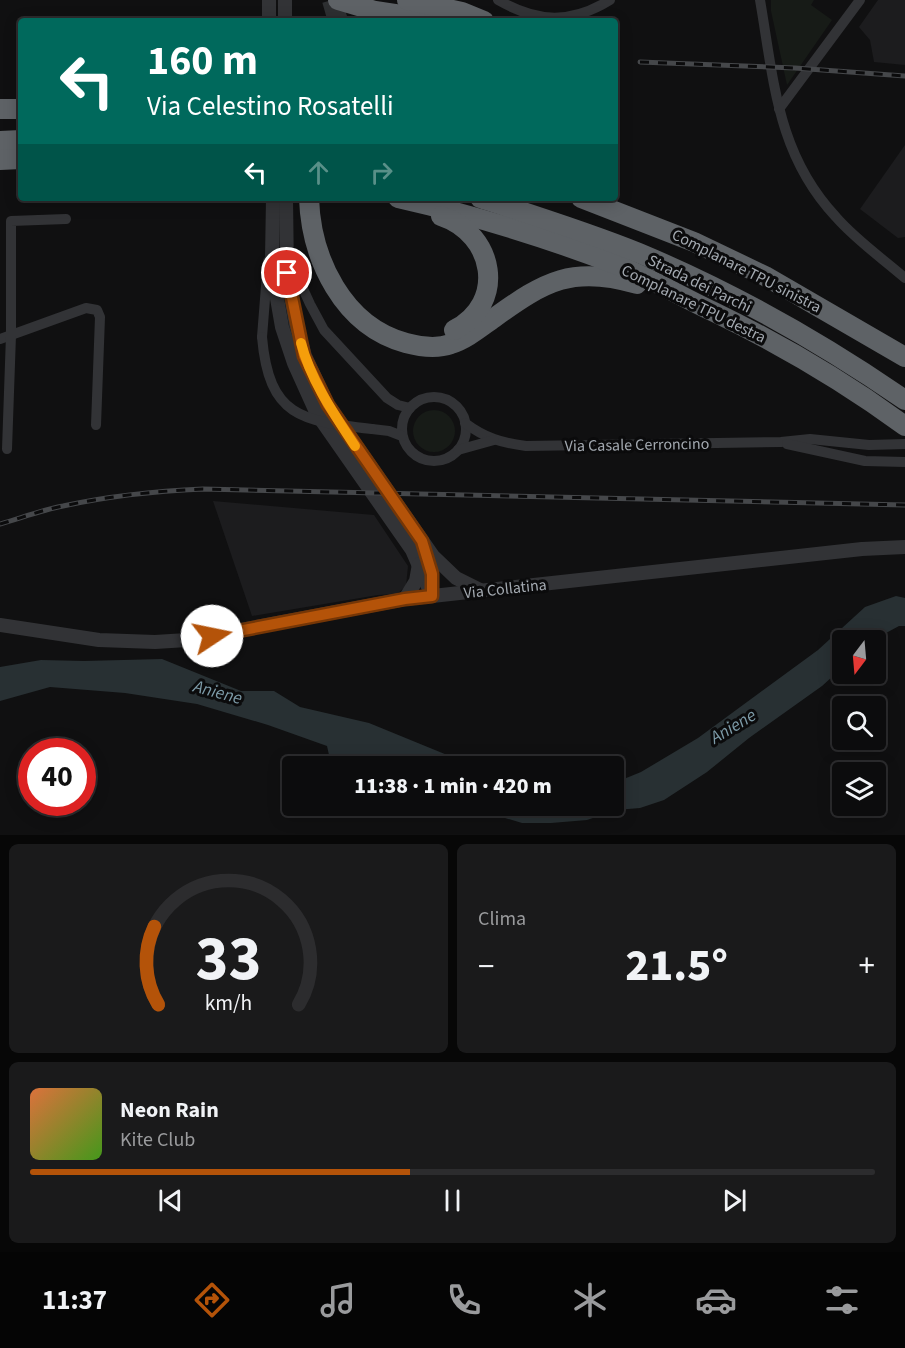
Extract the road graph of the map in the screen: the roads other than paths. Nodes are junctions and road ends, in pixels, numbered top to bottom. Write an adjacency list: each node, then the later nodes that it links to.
1 (268, 0): 9 (street)
2 (285, 0): 10 (street)
3 (338, 0): 11 (highway)
4 (407, 0): 12 (highway)
5 (498, 0): 6 (street)
6 (610, 0)
7 (760, 0): 14 (street)
8 (860, 0): 14 (street)
9 (269, 18)
10 (285, 18)
11 (421, 18)
12 (477, 18)
13 (18, 109): 15 (highway)
14 (779, 109): 35 (street)
15 (0, 110)
16 (0, 129): 17 (highway)
17 (18, 129)
18 (18, 140): 19 (highway)
19 (0, 141)
20 (18, 159): 21 (highway)
21 (0, 160)
22 (286, 201): 33 (street)
23 (309, 201): 36 (highway)
24 (320, 201): 25 (highway)
25 (393, 201)
26 (409, 201): 36 (highway, Complanare TPU destra)
27 (490, 201): 37 (highway, Strada dei Parchi)
28 (527, 201): 37 (highway, Strada dei Parchi)
29 (589, 201): 34 (highway, Complanare TPU sinistra)
30 (611, 201): 34 (highway)
31 (273, 203): 47 (street, bridge); 56 (street)
32 (66, 219): 38 (street)
33 (285, 240): 43 (street); 54 (street)
34 (694, 242): 40 (highway, Complanare TPU sinistra)
35 (905, 278)
36 (699, 304): 46 (highway, Complanare TPU destra)
37 (798, 326): 41 (highway, Strada dei Parchi); 42 (highway, Strada dei Parchi)
38 (11, 335): 39 (street); 45 (street); 51 (street)
39 (0, 339)
40 (905, 357)
41 (905, 385)
42 (905, 400)
43 (410, 408): 44 (street, Via Casale Cerroncino); 47 (street)
44 (465, 423): 48 (street, Via Casale Cerroncino); 52 (street)
45 (96, 425)
46 (905, 426)
47 (402, 436): 52 (street, Via Casale Cerroncino)
48 (494, 440): 49 (street, Via Casale Cerroncino); 52 (street, Via Casale Cerroncino)
49 (781, 442): 50 (street, Via Casale Cerroncino); 53 (street, Via Casale Cerroncino)
50 (905, 444)
51 (8, 449)
52 (458, 450)
53 (905, 462)
54 (422, 541): 57 (street); 58 (street)
55 (905, 547): 57 (street, Via Collatina)
56 (419, 562): 58 (street); 59 (street)
57 (481, 590): 58 (street, Via Collatina)
58 (432, 596): 59 (street, Via Collatina)
59 (405, 599): 60 (street, Via Collatina)
60 (0, 625)

